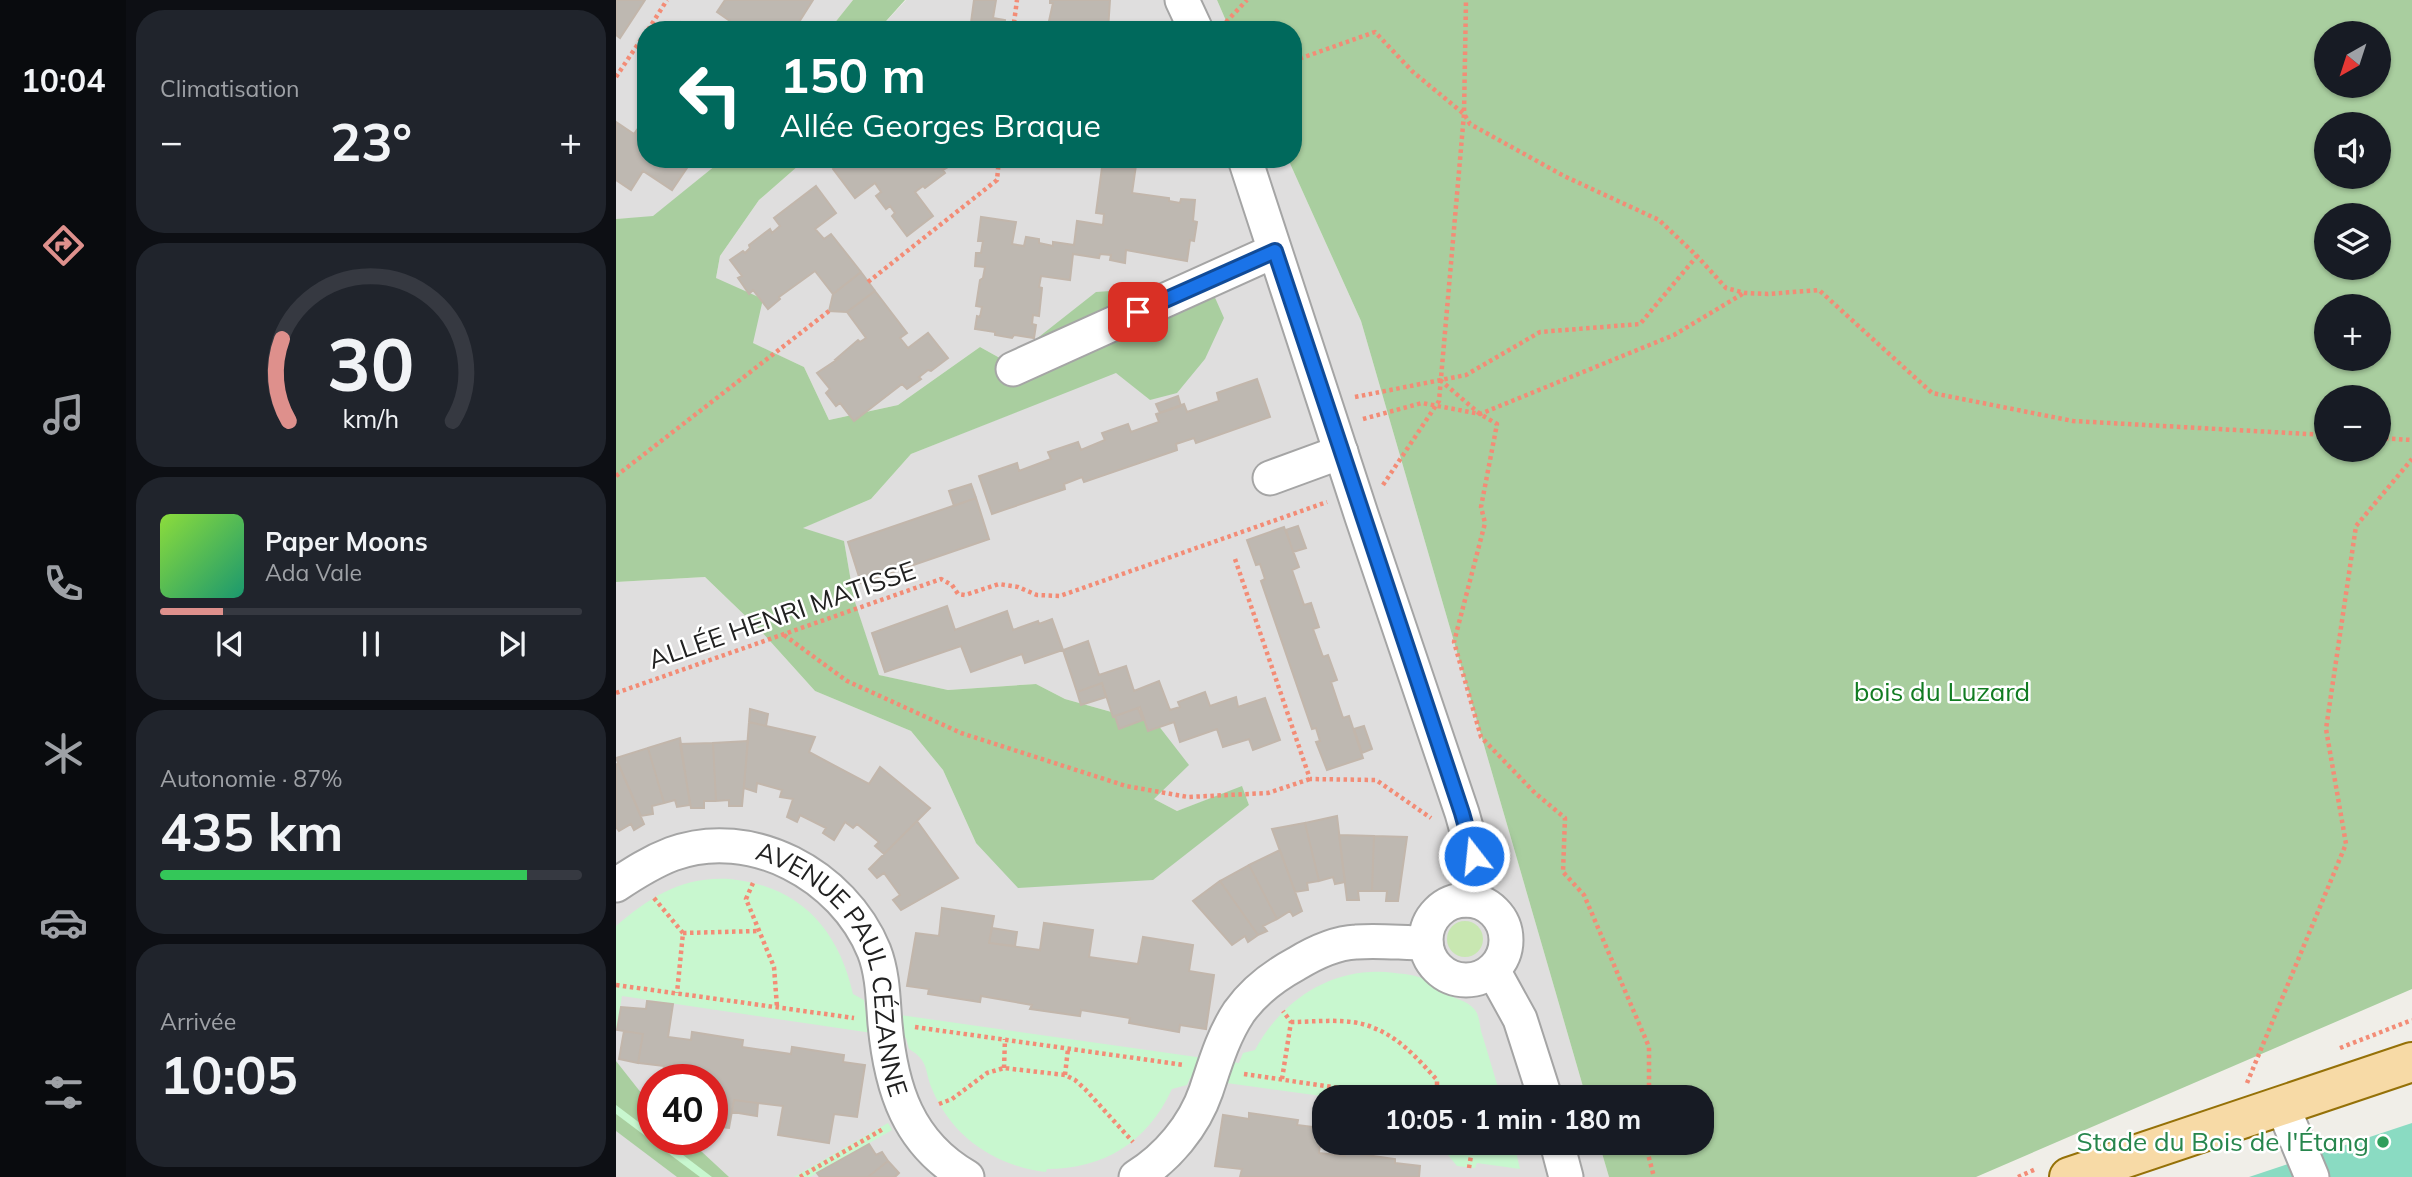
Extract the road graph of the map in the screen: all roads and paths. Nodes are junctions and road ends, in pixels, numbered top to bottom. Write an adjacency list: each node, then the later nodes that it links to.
1 (667, 0): 6 (path)
2 (1017, 0): 7 (path)
3 (1182, 0): 8 (street)
4 (1247, 0): 9 (path)
5 (1466, 0): 13 (path)
6 (653, 21)
7 (1014, 21)
8 (1192, 21)
9 (1227, 21)
10 (637, 46): 12 (path)
11 (1302, 58): 13 (path)
12 (616, 77)
13 (1464, 114): 17 (path); 22 (path)
14 (998, 168): 18 (path)
15 (1248, 168): 16 (street)
16 (1275, 251): 21 (street); 25 (street)
17 (1697, 256): 19 (path); 22 (path)
18 (868, 282)
19 (1745, 293): 24 (path); 26 (path)
20 (830, 312): 30 (path)
21 (1013, 369)
22 (1440, 380): 23 (path); 24 (path); 25 (path)
23 (1436, 405): 24 (path); 25 (path); 32 (path)
24 (1480, 414): 61 (path)
25 (1333, 428): 31 (street); 32 (street)
26 (2314, 434)
27 (2391, 439): 28 (path)
28 (2412, 440)
29 (2412, 459): 57 (path)
30 (616, 476)
31 (1270, 478)
32 (1358, 505): 34 (path, ALLÉE HENRI MATISSE); 37 (street)
33 (1235, 559): 36 (path)
34 (784, 635): 35 (path, ALLÉE HENRI MATISSE); 36 (path)
35 (616, 694)
36 (1310, 779): 37 (path)
37 (1462, 813): 41 (street)
38 (754, 883): 42 (path)
39 (616, 885): 71 (street, AVENUE PAUL CÉZANNE)
40 (653, 897): 43 (path)
41 (1466, 900): 44 (street); 45 (street)
42 (759, 931): 43 (path); 47 (path)
43 (683, 933): 46 (path)
44 (1426, 943): 45 (street); 72 (street)
45 (1493, 970): 60 (street)
46 (677, 993)
47 (777, 1007)
48 (1283, 1011): 49 (path)
49 (1292, 1022): 58 (path); 59 (path)
50 (1005, 1039): 55 (path)
51 (1068, 1049): 56 (path)
52 (1155, 1061): 54 (path)
53 (2412, 1062): 63 (main road)
54 (1187, 1065)
55 (1004, 1068): 56 (path); 62 (path)
56 (1065, 1075): 65 (path)
57 (2247, 1083)
58 (1315, 1085)
59 (1437, 1085)
60 (1541, 1085)
61 (1649, 1085)
62 (939, 1104)
63 (2282, 1105): 75 (main road); 76 (street)
64 (880, 1131): 70 (path)
65 (1133, 1142)
66 (1471, 1155): 69 (path)
67 (1560, 1155): 73 (street)
68 (1648, 1155): 74 (path)
69 (1469, 1168)
70 (800, 1177)
71 (967, 1177)
72 (1136, 1177)
73 (1566, 1177)
74 (1654, 1177)
75 (2069, 1177)
76 (2312, 1177)

